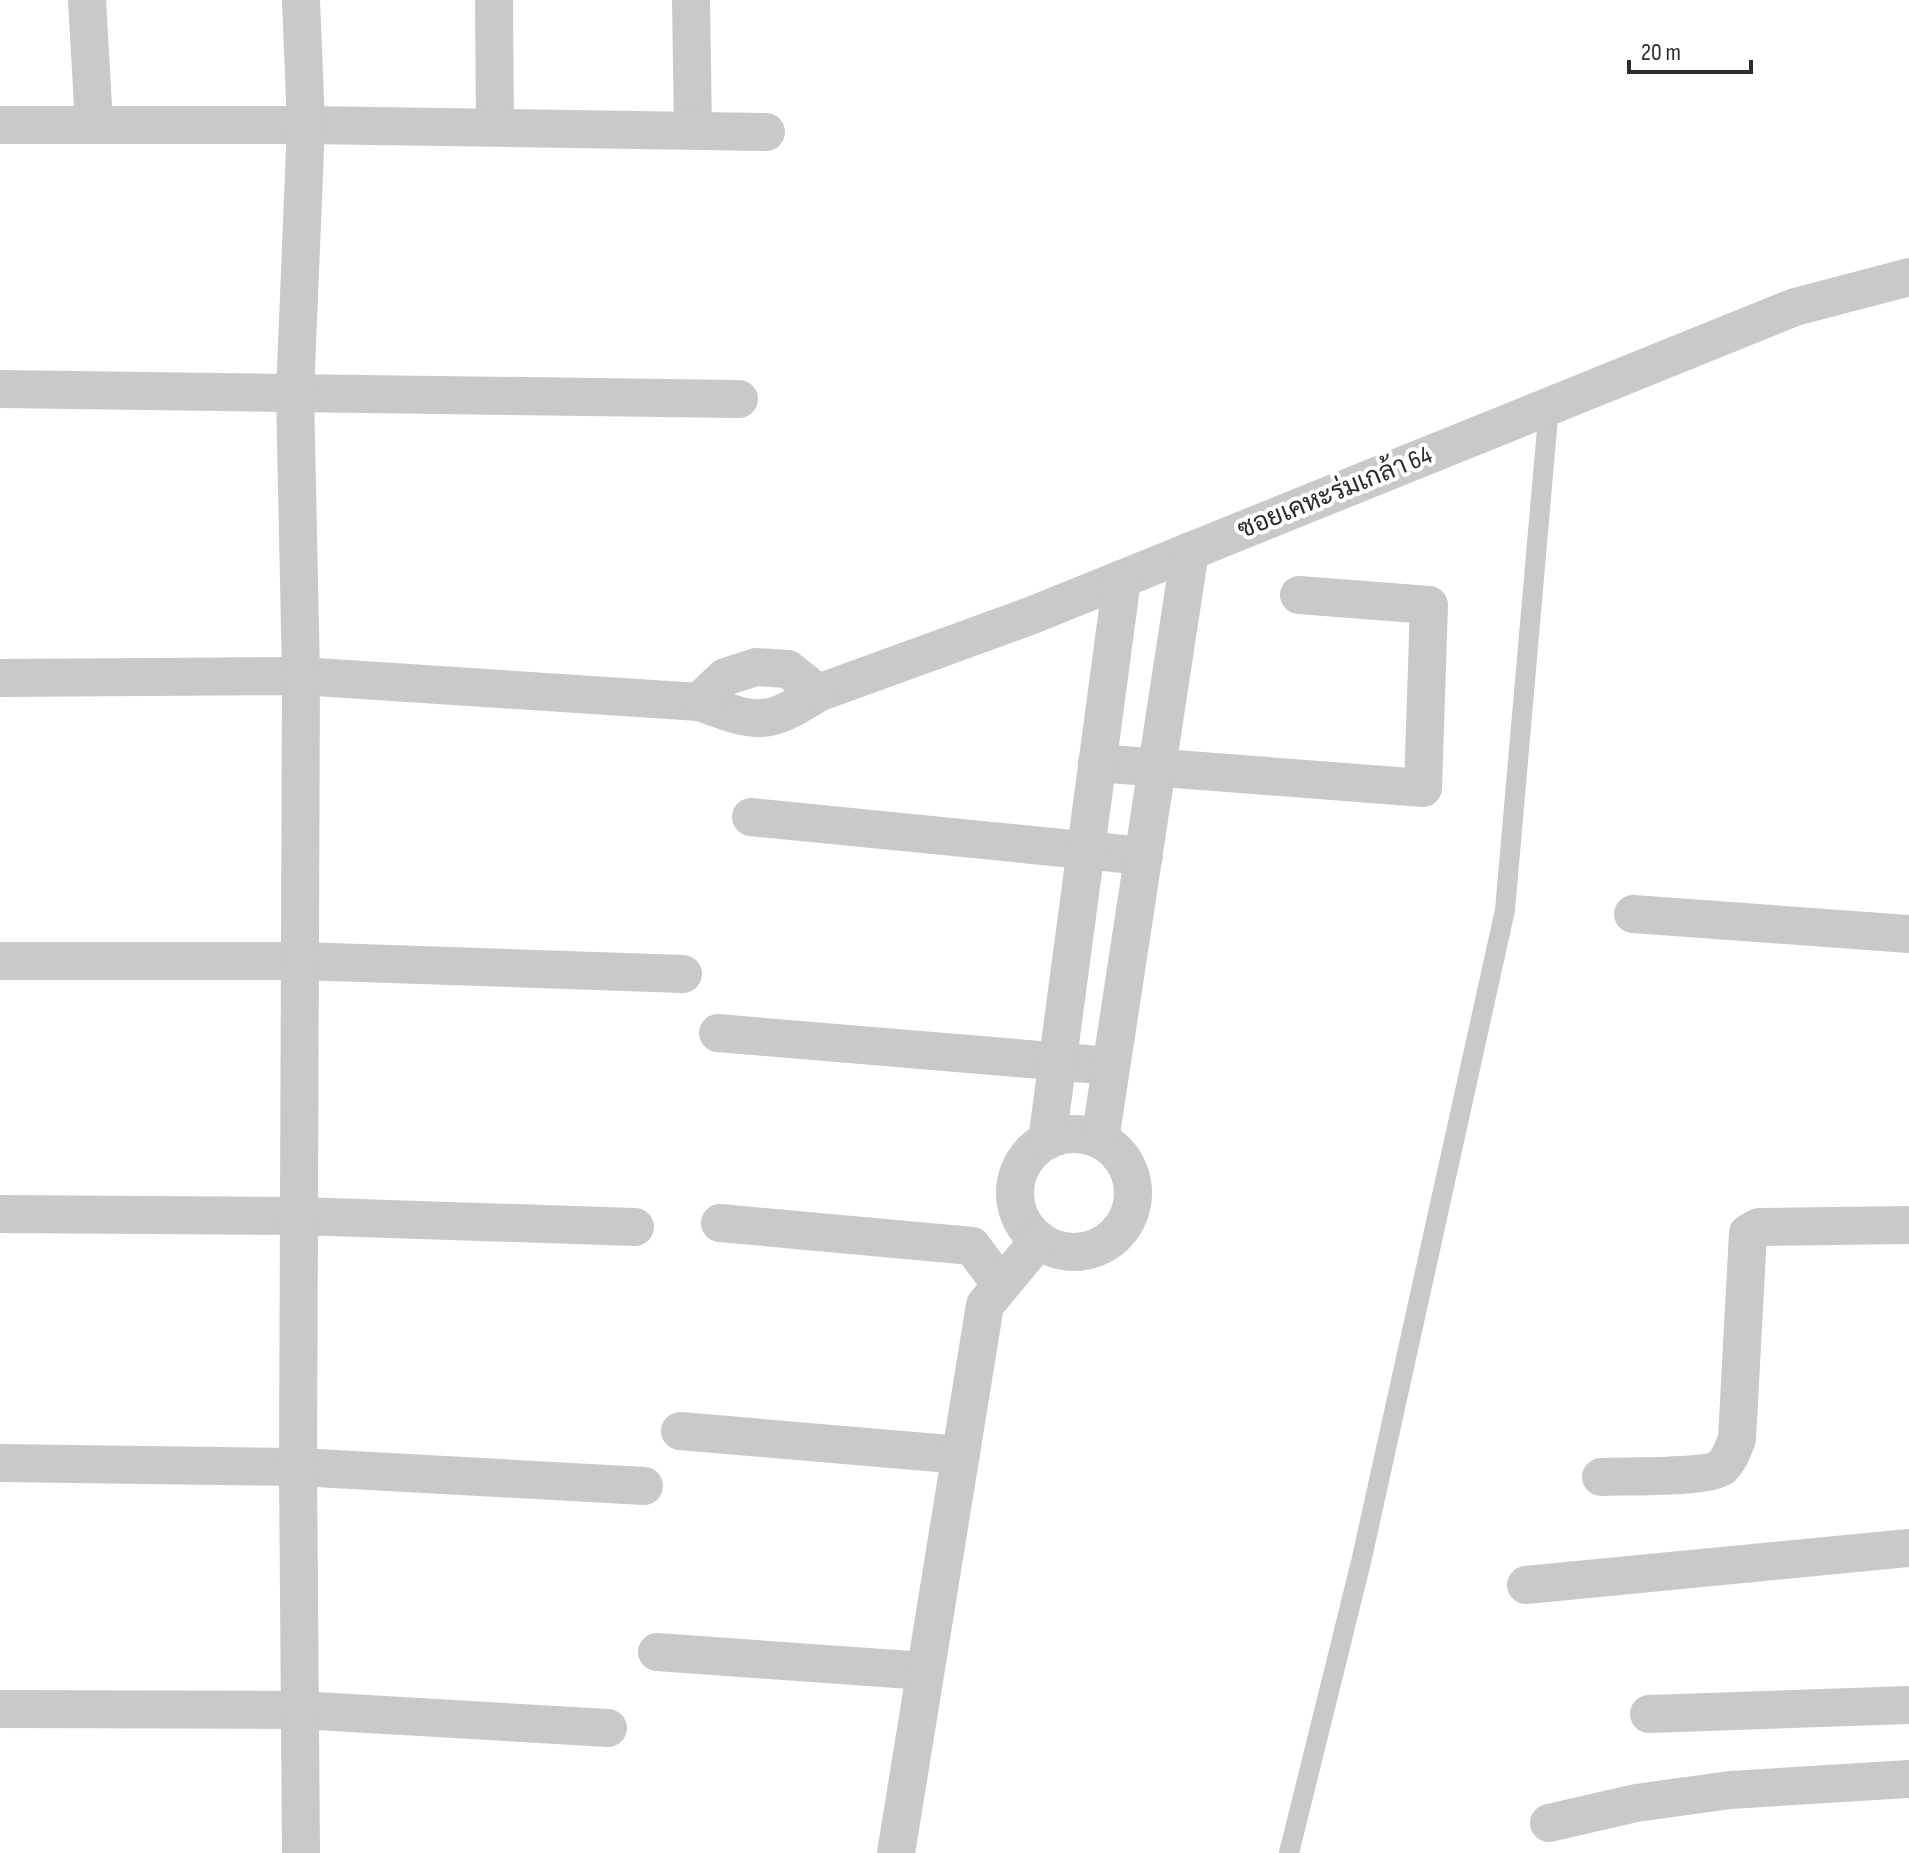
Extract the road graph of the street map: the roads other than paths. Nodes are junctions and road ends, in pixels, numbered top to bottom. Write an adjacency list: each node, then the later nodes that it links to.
1 (87, 0): 5 (street)
2 (301, 0): 7 (street)
3 (494, 0): 8 (street)
4 (691, 0): 9 (street)
5 (94, 124): 6 (street); 7 (street)
6 (0, 125)
7 (306, 125): 8 (street); 13 (street)
8 (495, 127): 9 (street)
9 (693, 130): 10 (street)
10 (766, 132)
11 (1909, 277): 15 (street, ซอยเคหะร่มเกล้า 64)
12 (0, 389): 13 (street)
13 (295, 393): 14 (street); 19 (street)
14 (739, 399)
15 (1549, 406): 16 (street, ซอยเคหะร่มเกล้า 64); 64 (lane)
16 (1190, 551): 17 (street, ซอยเคหะร่มเกล้า 64); 24 (street)
17 (1122, 579): 21 (street, ซอยเคหะร่มเกล้า 64); 23 (street)
18 (1299, 595): 24 (street)
19 (301, 676): 20 (street); 22 (street); 31 (street)
20 (0, 678)
21 (818, 693): 22 (street, ซอยเคหะร่มเกล้า 64); 22 (street)
22 (699, 702)
23 (1097, 763): 24 (street); 26 (street)
24 (1157, 767): 27 (street)
25 (751, 817): 26 (street)
26 (1085, 850): 27 (street); 34 (street)
27 (1144, 856): 35 (street)
28 (1633, 914): 29 (street)
29 (1909, 934)
30 (0, 961): 31 (street)
31 (301, 961): 32 (street); 39 (street)
32 (683, 974)
33 (718, 1033): 34 (street)
34 (1057, 1062): 35 (street); 37 (street)
35 (1111, 1066): 36 (street)
36 (1100, 1140): 37 (street); 43 (street)
37 (1047, 1141): 43 (street)
38 (0, 1214): 39 (street)
39 (299, 1216): 42 (street); 48 (street)
40 (720, 1223): 44 (street)
41 (1909, 1225): 49 (street)
42 (635, 1227)
43 (1039, 1240): 44 (street)
44 (1001, 1285): 46 (street)
45 (680, 1431): 46 (street)
46 (961, 1455): 54 (street)
47 (0, 1463): 48 (street)
48 (298, 1467): 50 (street); 57 (street)
49 (1601, 1477)
50 (644, 1486)
51 (1909, 1548): 52 (street)
52 (1526, 1585)
53 (657, 1652): 54 (street)
54 (925, 1671): 63 (street)
55 (1909, 1705): 58 (street)
56 (0, 1709): 57 (street)
57 (299, 1710): 59 (street); 62 (street)
58 (1649, 1714)
59 (608, 1728)
60 (1909, 1779): 61 (street)
61 (1549, 1823)
62 (301, 1853)
63 (896, 1853)
64 (1289, 1853)

